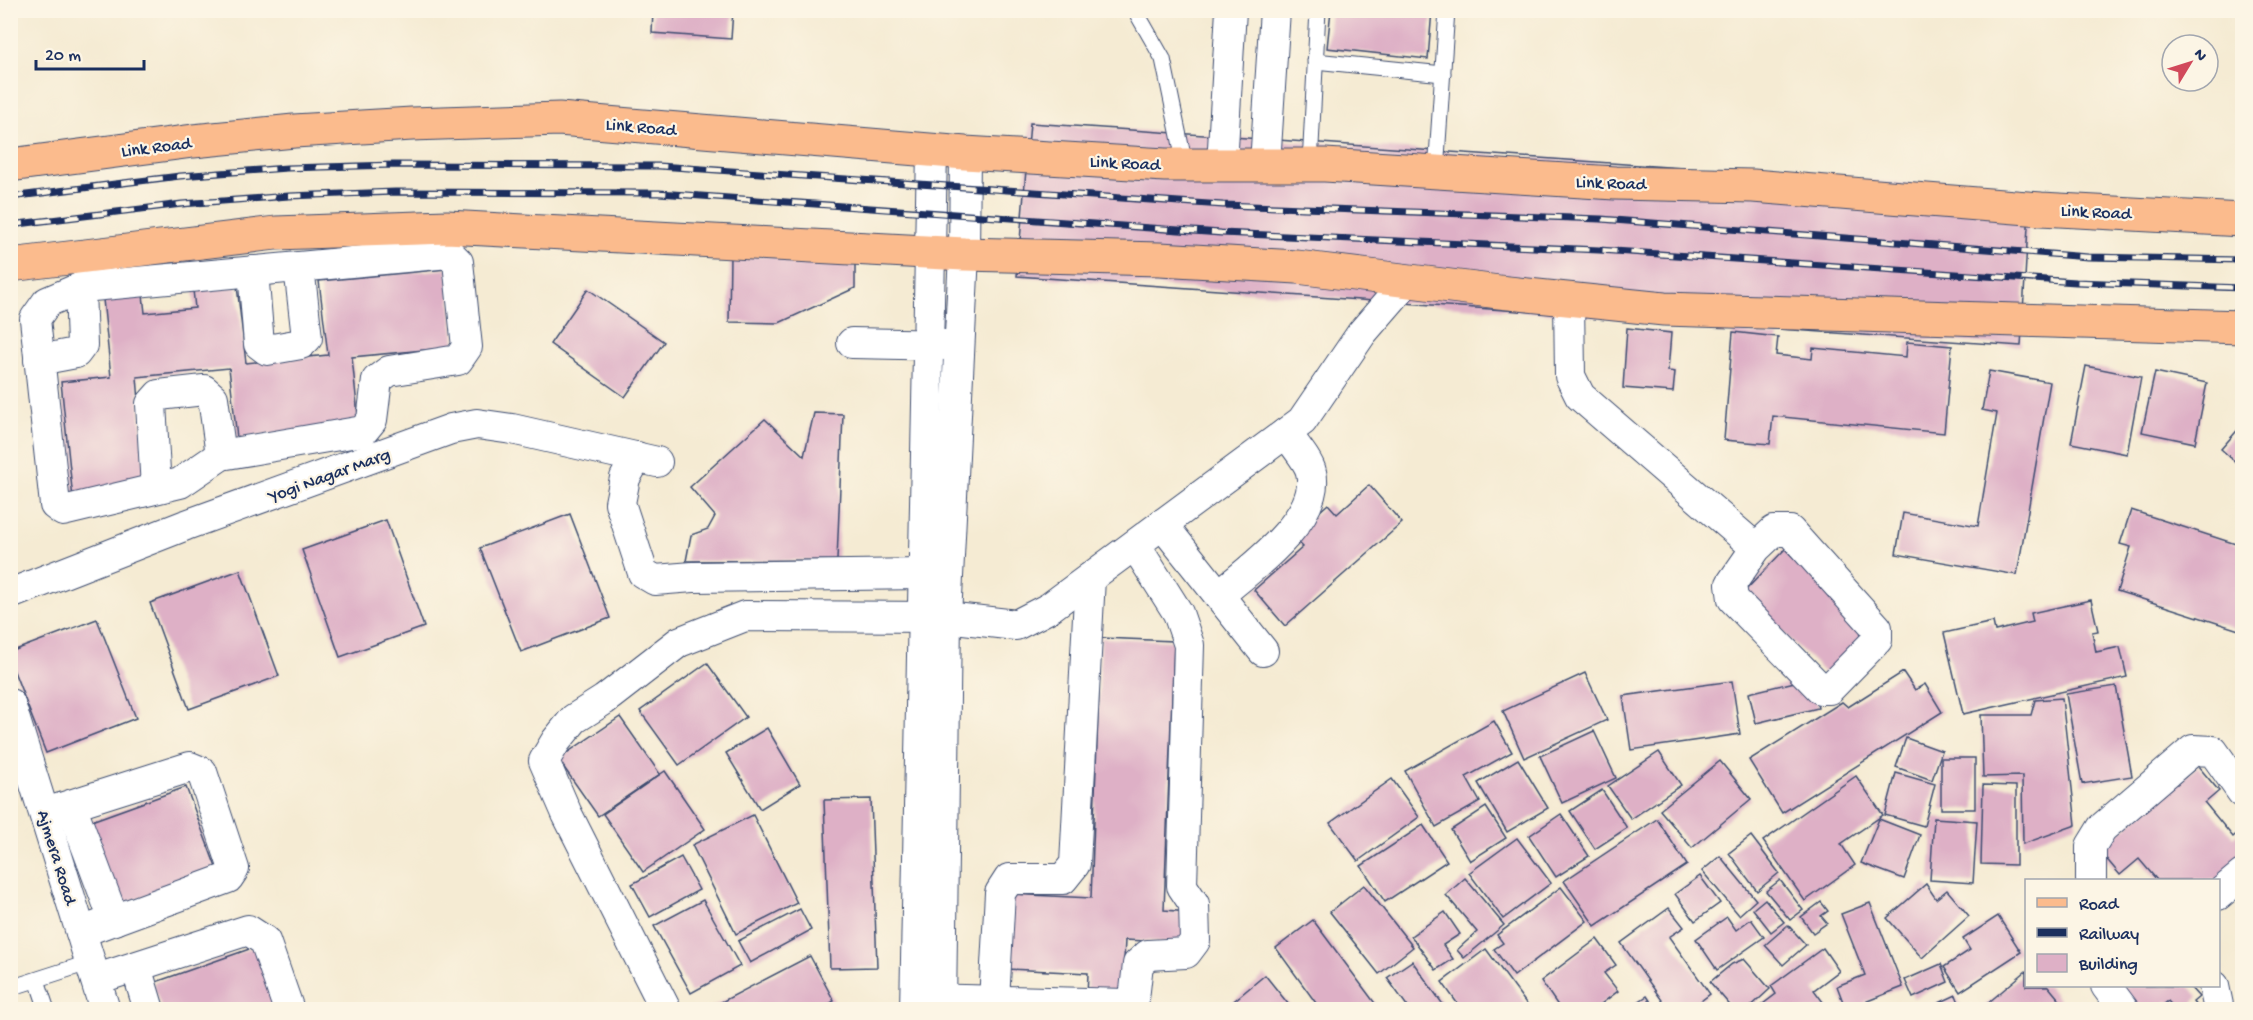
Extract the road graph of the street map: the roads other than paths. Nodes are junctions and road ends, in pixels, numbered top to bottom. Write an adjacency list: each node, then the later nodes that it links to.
1 (1135, 10): 12 (lane)
2 (1231, 10): 13 (street)
3 (1275, 10): 11 (street)
4 (1318, 10): 6 (lane)
5 (1447, 10): 7 (lane)
6 (1315, 60): 7 (lane); 14 (lane)
7 (1443, 74): 15 (lane)
8 (932, 151): 9 (main road, Link Road); 10 (main road, Link Road); 17 (street)
9 (965, 153): 12 (main road, Link Road); 18 (street)
10 (11, 164)
11 (1264, 164): 13 (main road, Link Road); 14 (main road, Link Road)
12 (1185, 165): 13 (main road, Link Road)
13 (1222, 165)
14 (1310, 165): 15 (main road, Link Road)
15 (1436, 172): 16 (main road, Link Road)
16 (2242, 220)
17 (930, 253): 18 (main road); 19 (main road); 27 (street)
18 (964, 254): 22 (main road); 28 (street)
19 (10, 265)
20 (299, 267): 21 (street); 21 (street); 31 (street)
21 (253, 271): 23 (street)
22 (1407, 281): 24 (main road); 30 (street)
23 (80, 288): 29 (street); 29 (street)
24 (1569, 299): 25 (main road); 36 (street)
25 (2242, 327)
26 (852, 344): 27 (street)
27 (929, 345): 28 (street); 37 (street)
28 (960, 345): 41 (street)
29 (39, 360): 32 (street)
30 (1286, 433): 33 (street); 40 (street)
31 (221, 455): 32 (street); 32 (street)
32 (168, 485): 34 (street)
33 (1162, 524): 35 (street); 40 (street)
34 (186, 525): 37 (street, Yogi Nagar Marg); 39 (street, Yogi Nagar Marg)
35 (1135, 545): 38 (street); 57 (street)
36 (1756, 549): 36 (street)
37 (924, 574): 41 (street)
38 (1090, 578): 41 (street); 57 (street)
39 (10, 594)
40 (1219, 595): 42 (street)
41 (934, 617): 58 (street); 63 (street)
42 (1263, 651)
43 (10, 704): 45 (street, Ajmera Road)
44 (2242, 792): 47 (street)
45 (58, 809): 49 (street); 49 (street); 50 (street, Ajmera Road)
46 (2242, 875): 48 (street)
47 (2091, 879)
48 (2220, 893)
49 (114, 920): 50 (street)
50 (81, 932): 52 (street, Ajmera Road)
51 (136, 967): 52 (street); 61 (street); 62 (street)
52 (94, 971): 53 (lane); 60 (street, Ajmera Road)
53 (37, 980): 56 (lane); 59 (lane)
54 (2107, 987): 64 (street)
55 (2214, 987): 65 (street)
56 (10, 988)
57 (994, 1001): 58 (street)
58 (928, 1005)
59 (47, 1010)
60 (105, 1010)
61 (149, 1010)
62 (289, 1010)
63 (666, 1010)
64 (2124, 1010)
65 (2219, 1010)

